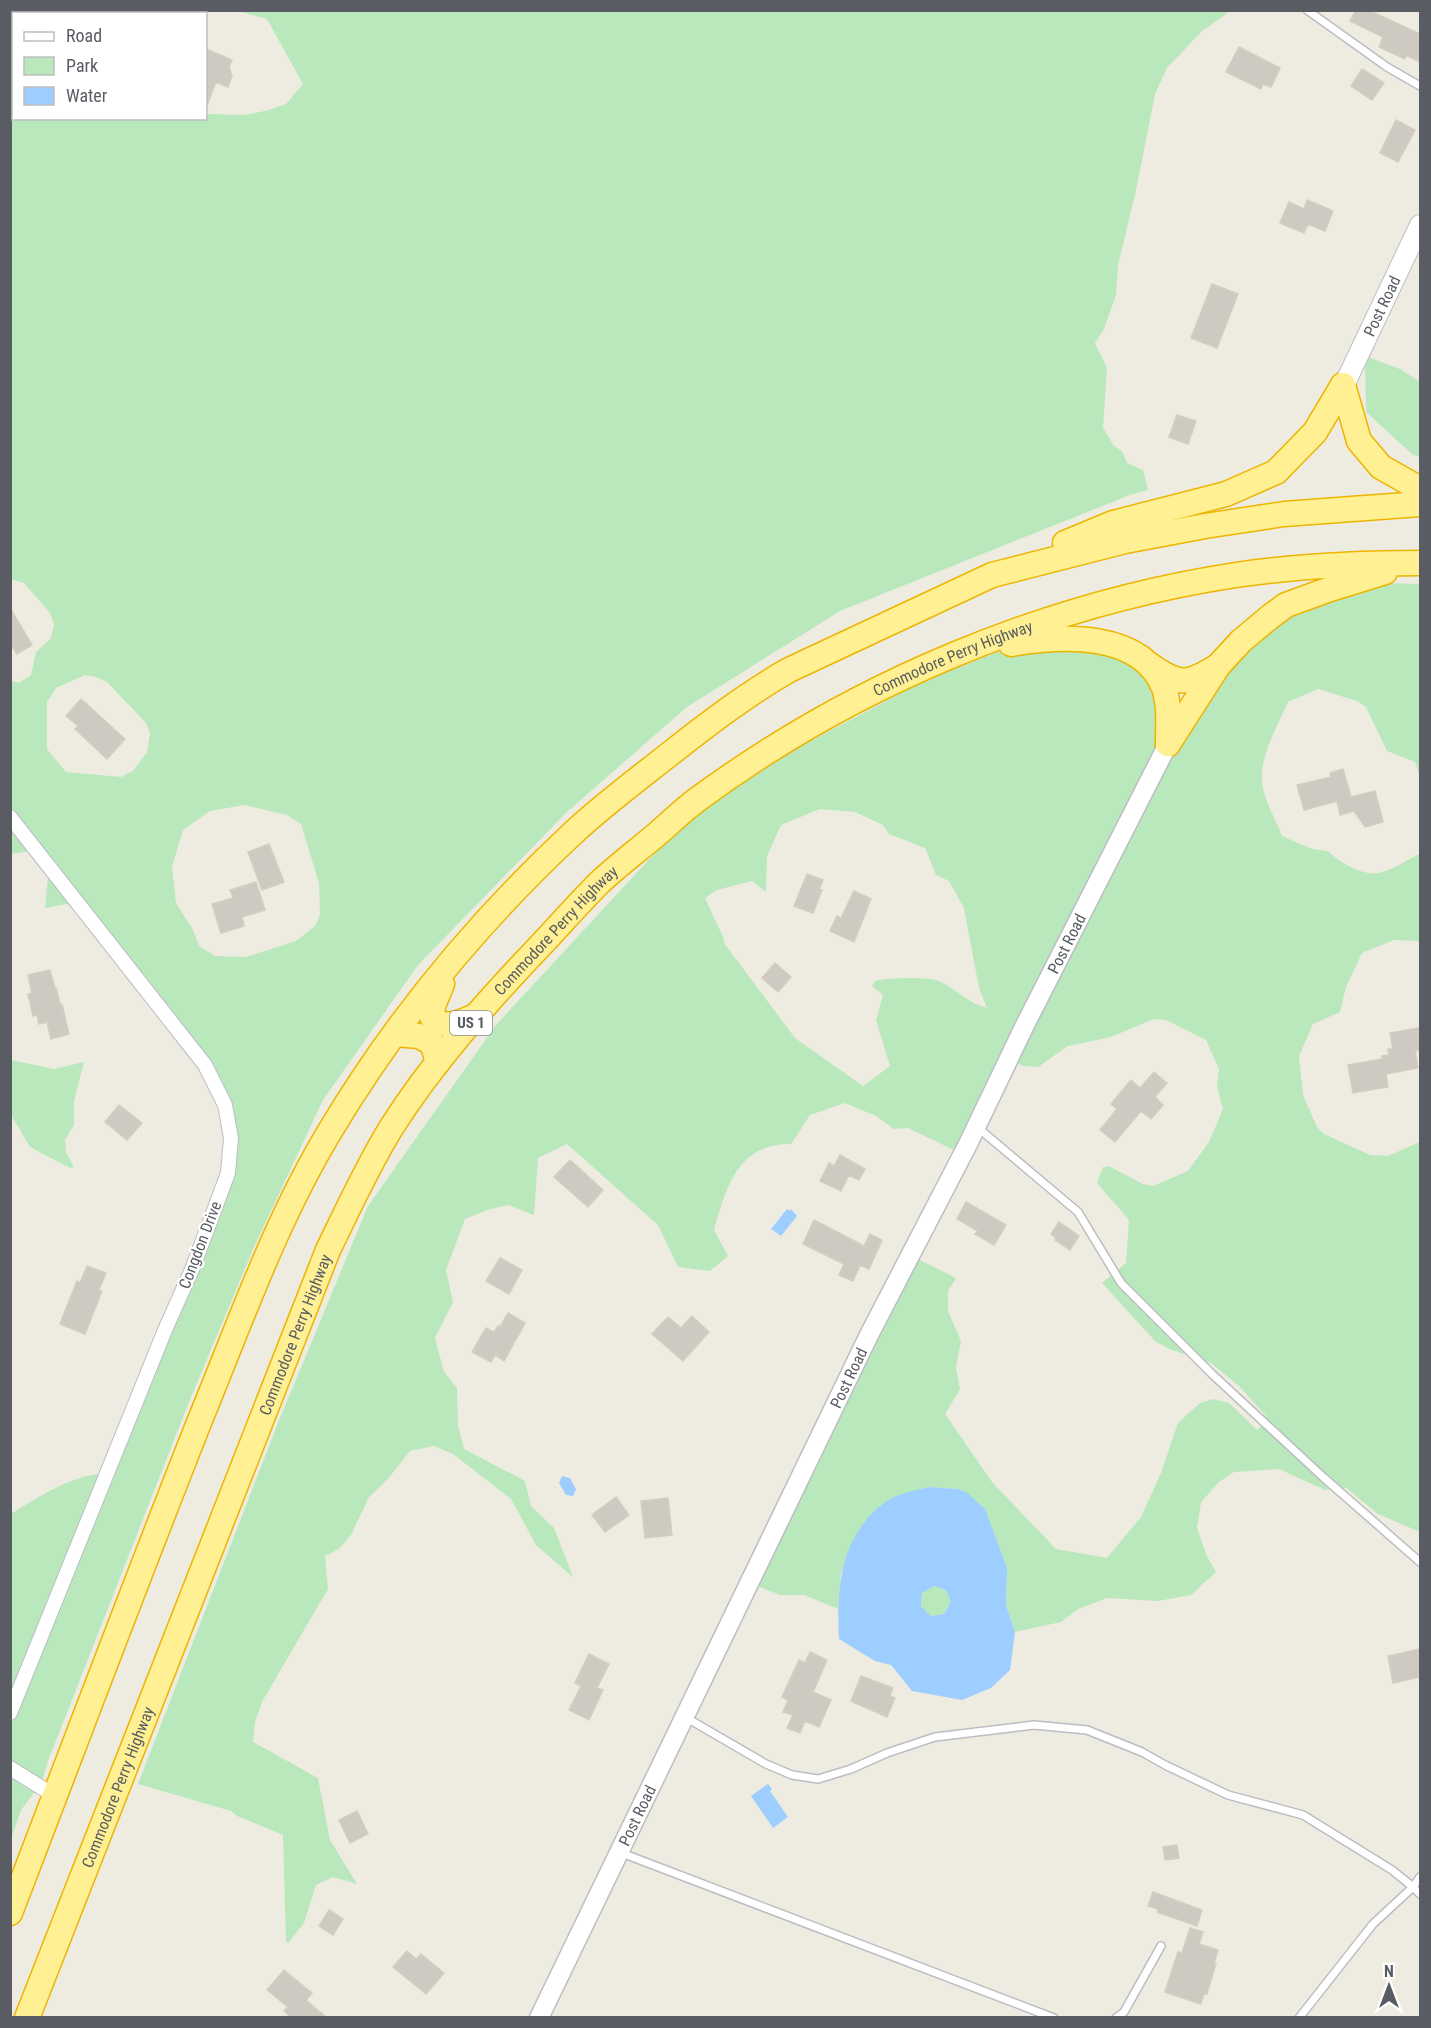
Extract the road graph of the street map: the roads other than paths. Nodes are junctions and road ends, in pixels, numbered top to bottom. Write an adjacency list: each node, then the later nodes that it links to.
1 (1307, 10): 2 (lane)
2 (1420, 86)
3 (1420, 225): 4 (main road, Post Road)
4 (1342, 385): 5 (highway); 8 (highway)
5 (1420, 489)
6 (1420, 504): 8 (highway)
7 (1420, 564): 10 (highway); 11 (highway, Commodore Perry Highway / US 1)
8 (992, 575): 14 (highway)
9 (1150, 665): 10 (highway); 11 (highway); 12 (highway)
10 (1218, 666): 12 (highway)
11 (924, 667): 15 (highway, Commodore Perry Highway / US 1)
12 (1168, 744): 18 (street, Post Road)
13 (10, 817): 20 (street, Congdon Drive)
14 (447, 968): 15 (highway); 16 (highway)
15 (478, 1015): 17 (highway, Commodore Perry Highway / US 1)
16 (395, 1034): 17 (highway); 23 (highway)
17 (438, 1062): 30 (highway, Commodore Perry Highway / US 1)
18 (976, 1126): 19 (lane); 21 (street, Post Road)
19 (1420, 1562)
20 (10, 1713)
21 (685, 1717): 24 (street, Post Road); 26 (lane)
22 (10, 1768): 23 (street)
23 (55, 1796): 28 (highway)
24 (619, 1852): 31 (street, Post Road); 32 (lane)
25 (1420, 1877): 26 (lane)
26 (1413, 1887): 27 (lane); 34 (lane)
27 (1420, 1894)
28 (10, 1913)
29 (1161, 1946): 33 (lane)
30 (27, 2018)
31 (540, 2018)
32 (1054, 2018)
33 (1116, 2018)
34 (1299, 2018)

